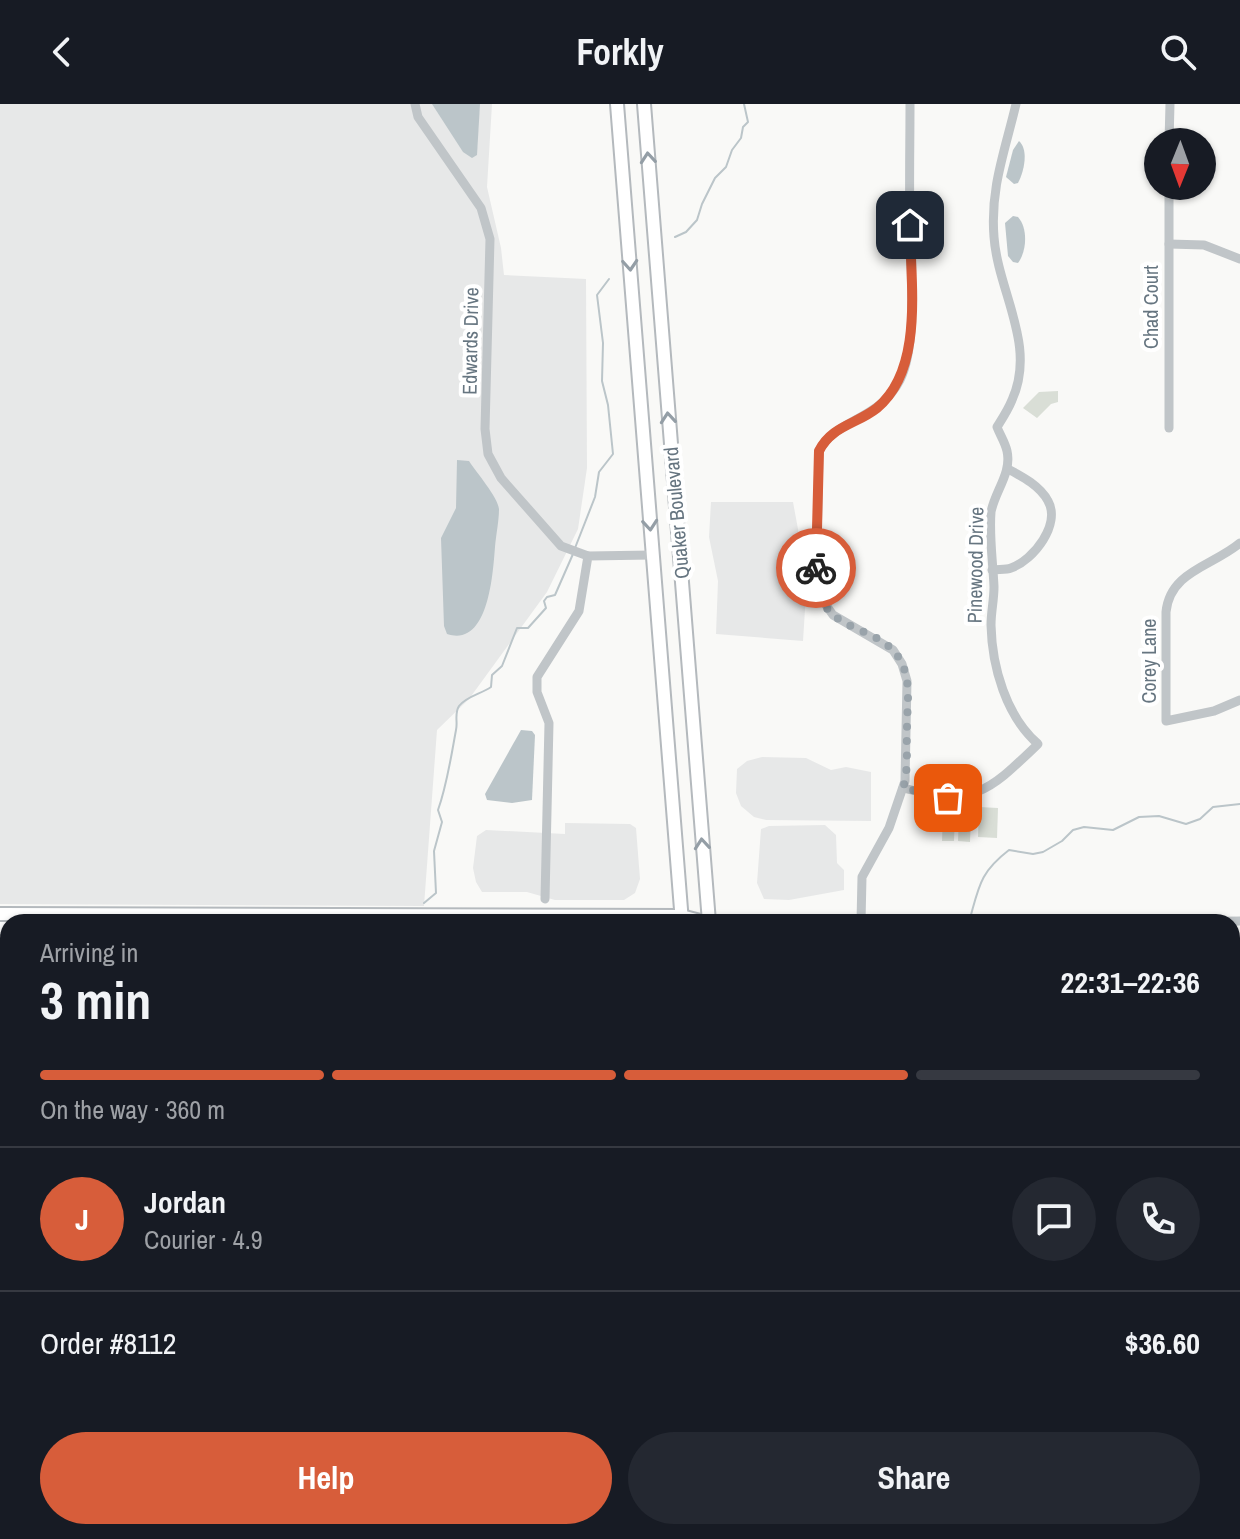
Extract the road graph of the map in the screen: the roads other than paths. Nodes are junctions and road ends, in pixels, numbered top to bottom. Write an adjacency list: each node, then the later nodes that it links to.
1 (415, 104): 15 (street, Edwards Drive)
2 (617, 104): 14 (main road, Quaker Boulevard, one-way to 14)
3 (644, 104): 21 (main road, Quaker Boulevard, one-way to 3)
4 (910, 104): 18 (street)
5 (1016, 104): 12 (street)
6 (1170, 104): 7 (street)
7 (1169, 128)
8 (1169, 200): 9 (street, Chad Court)
9 (1169, 244): 10 (street); 11 (street, Chad Court)
10 (1240, 259)
11 (1169, 428)
12 (1008, 469): 16 (street, Pinewood Drive); 16 (street)
13 (1240, 543): 17 (street, Corey Lane)
14 (652, 555): 15 (street, Edwards Drive); 20 (main road, Quaker Boulevard)
15 (586, 556): 19 (street)
16 (992, 570): 18 (street, Pinewood Drive)
17 (1240, 700)
18 (903, 788): 22 (street)
19 (545, 899)
20 (681, 914)
21 (705, 914)
22 (861, 914)

